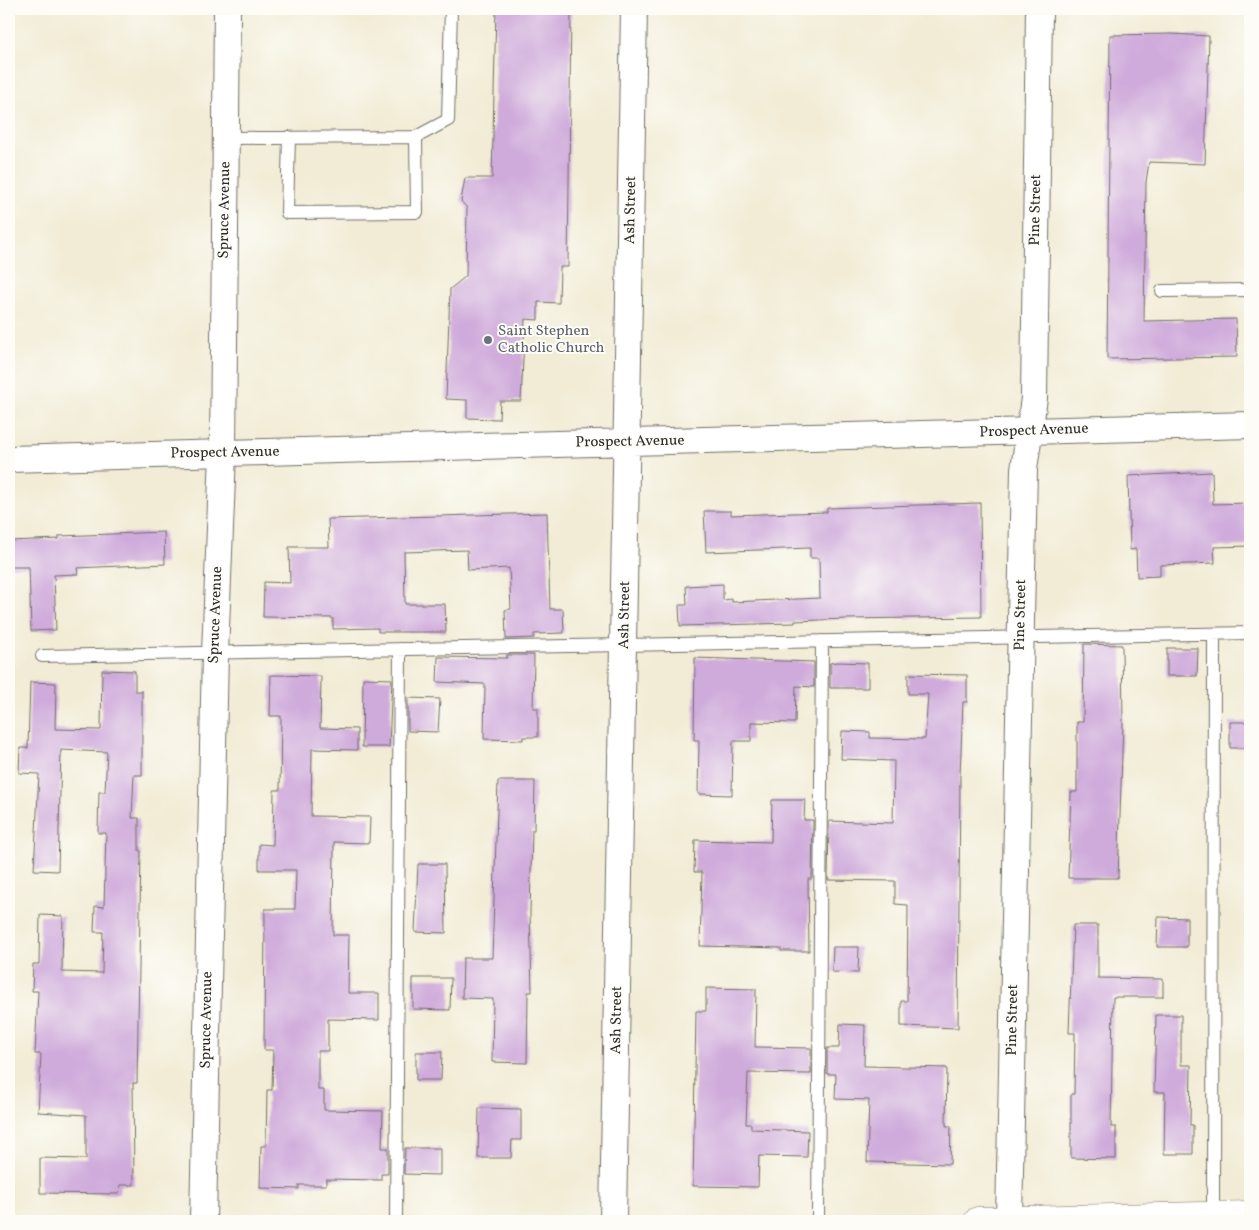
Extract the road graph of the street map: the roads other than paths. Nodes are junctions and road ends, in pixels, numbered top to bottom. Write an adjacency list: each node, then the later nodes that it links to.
1 (227, 9): 7 (street, Spruce Avenue)
2 (451, 9): 6 (lane)
3 (634, 9): 12 (street, Ash Street)
4 (1038, 9): 11 (street, Pine Street)
5 (288, 137): 6 (lane); 6 (lane); 7 (lane)
6 (416, 137)
7 (226, 138): 13 (street, Spruce Avenue)
8 (1250, 290): 9 (lane)
9 (1162, 291)
10 (1250, 425): 11 (street, Prospect Avenue)
11 (1030, 430): 12 (street, Prospect Avenue); 17 (street, Pine Street)
12 (628, 442): 13 (street, Prospect Avenue); 19 (street, Ash Street)
13 (223, 453): 14 (street, Prospect Avenue); 21 (street, Spruce Avenue)
14 (9, 459)
15 (1250, 633): 16 (lane)
16 (1214, 634): 17 (lane); 24 (lane)
17 (1021, 637): 18 (lane); 30 (street, Pine Street)
18 (822, 641): 19 (lane); 28 (lane)
19 (624, 644): 20 (lane); 27 (street, Ash Street)
20 (400, 649): 21 (lane); 26 (lane)
21 (215, 652): 22 (lane); 25 (street, Spruce Avenue)
22 (42, 656)
23 (1250, 1215): 24 (street)
24 (1213, 1216): 30 (street)
25 (203, 1221)
26 (396, 1221)
27 (612, 1221)
28 (818, 1221)
29 (978, 1221): 30 (street)
30 (1010, 1221)

